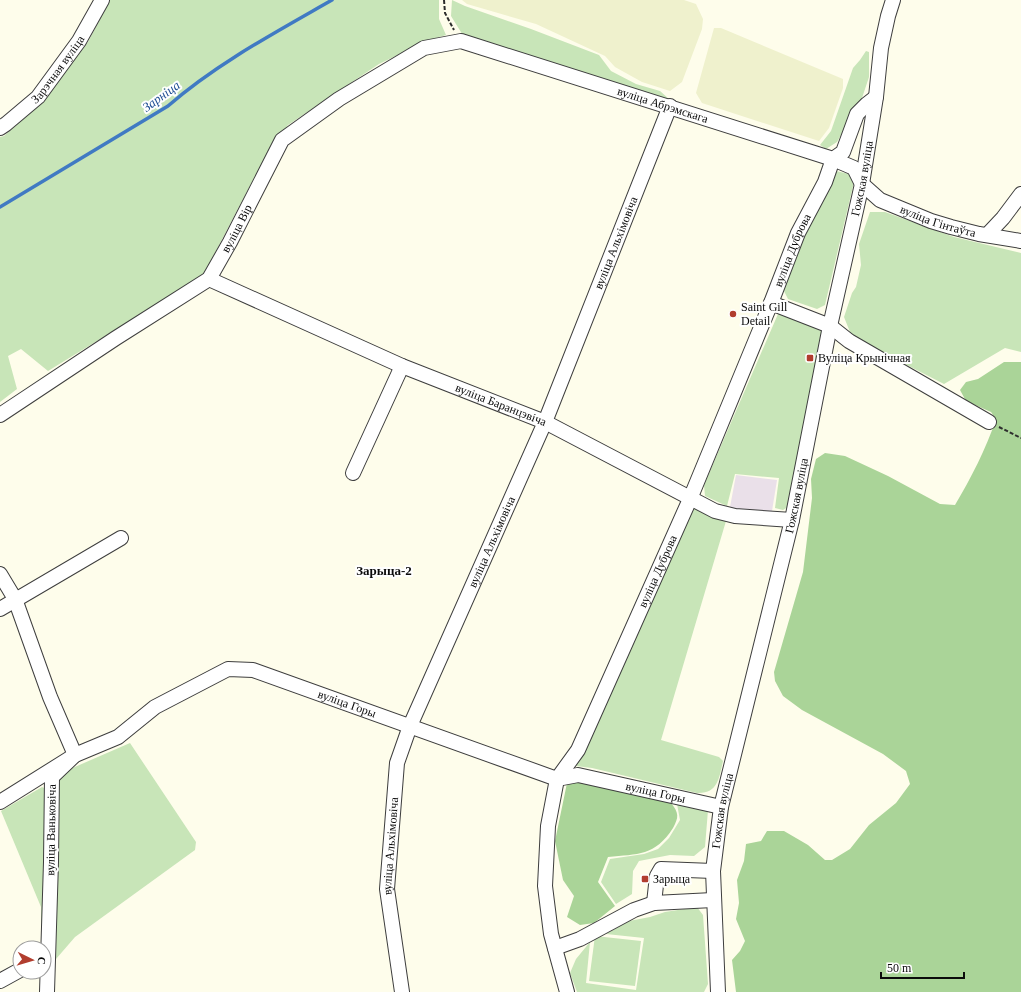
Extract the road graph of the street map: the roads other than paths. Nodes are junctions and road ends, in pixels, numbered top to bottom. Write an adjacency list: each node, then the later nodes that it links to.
1 (102, 0): 6 (street, Зарэчная вуліца)
2 (894, 0): 4 (street, Гожская вуліца)
3 (461, 41): 5 (street, вуліца Абрэмскага); 12 (street, вуліца Вір)
4 (876, 98): 7 (street); 8 (street, Гожская вуліца)
5 (670, 106): 7 (street, вуліца Абрэмскага); 17 (street, вуліца Альхімовіча)
6 (0, 128)
7 (833, 159): 8 (street, вуліца Абрэмскага); 13 (street, вуліца Дуброва)
8 (862, 184): 10 (street, вуліца Гінтаўта); 14 (street, Гожская вуліца)
9 (1021, 194): 10 (street)
10 (987, 235): 11 (street, вуліца Гінтаўта)
11 (1021, 241)
12 (209, 279): 15 (street, вуліца Баранцэвіча); 16 (street, вуліца Вір)
13 (771, 303): 14 (street); 20 (street, вуліца Дуброва)
14 (830, 326): 18 (street); 21 (street, Гожская вуліца)
15 (402, 366): 17 (street, вуліца Баранцэвіча); 19 (street)
16 (0, 415)
17 (545, 422): 20 (street, вуліца Баранцэвіча); 26 (street, вуліца Альхімовіча)
18 (989, 422)
19 (353, 472)
20 (690, 499): 21 (street, вуліца Баранцэвіча); 28 (street, вуліца Дуброва)
21 (792, 520): 30 (street, Гожская вуліца)
22 (121, 538): 24 (street)
23 (0, 574): 24 (street)
24 (15, 599): 25 (street); 27 (street)
25 (0, 608)
26 (410, 726): 27 (street, вуліца Горы); 28 (street, вуліца Горы); 40 (street, вуліца Альхімовіча)
27 (75, 754): 29 (street, вуліца Горы); 34 (street, вуліца Ваньковіча)
28 (556, 779): 30 (street, вуліца Горы); 35 (street, вуліца Дуброва)
29 (0, 802)
30 (721, 808): 31 (street, Гожская вуліца)
31 (713, 871): 32 (street, Гожская вуліца); 33 (street)
32 (713, 900): 33 (street); 42 (street, Гожская вуліца)
33 (654, 903): 35 (street)
34 (47, 940)
35 (555, 948): 41 (street, вуліца Дуброва)
36 (12, 975): 38 (street)
37 (47, 980): 39 (street, вуліца Ваньковіча)
38 (0, 982)
39 (47, 992)
40 (402, 992)
41 (567, 992)
42 (718, 992)

